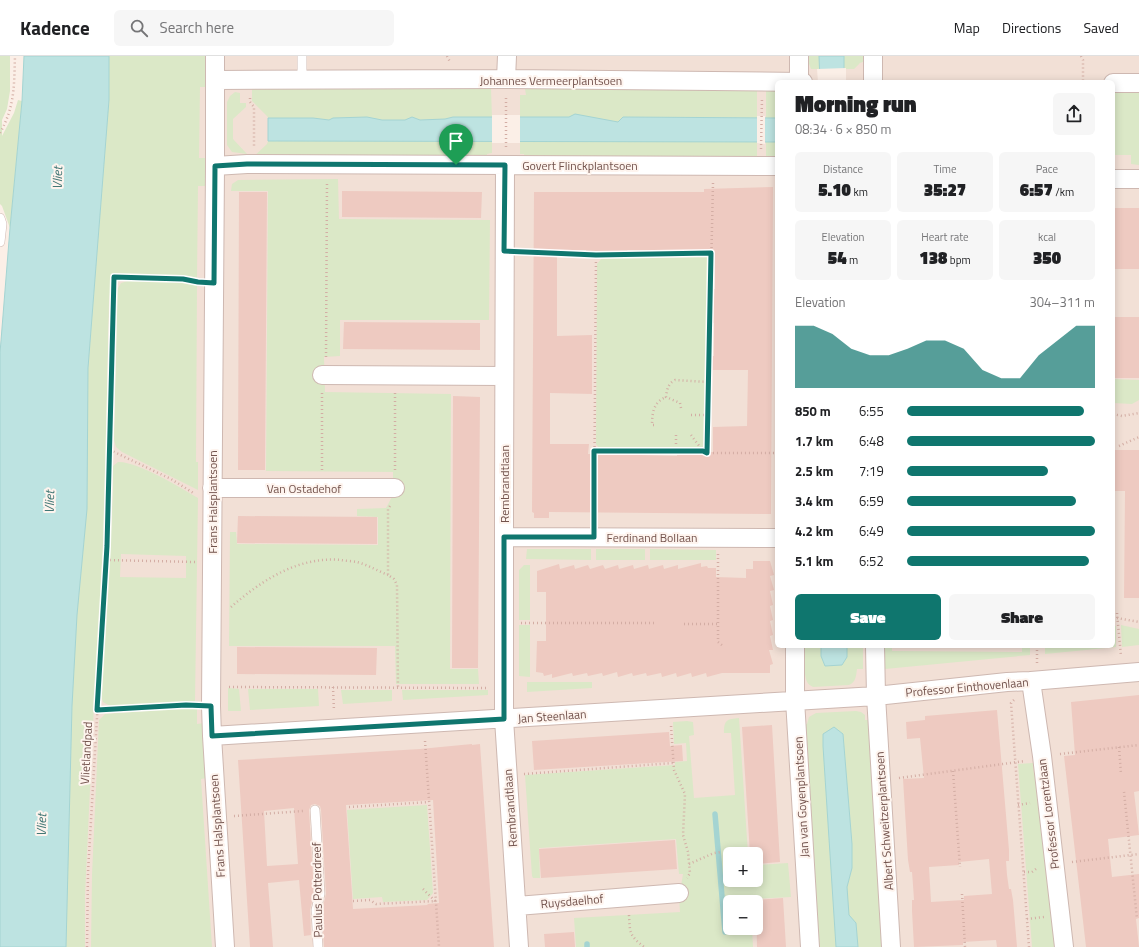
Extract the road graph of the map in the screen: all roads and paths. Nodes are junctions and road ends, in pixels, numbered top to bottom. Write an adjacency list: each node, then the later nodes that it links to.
1 (15, 56): 20 (path)
2 (215, 56): 9 (street, Frans Halsplantsoen)
3 (302, 56): 10 (lane)
4 (507, 56): 8 (street)
5 (799, 56): 11 (street)
6 (873, 56): 12 (street)
7 (1081, 56): 13 (path)
8 (506, 79): 10 (street, Johannes Vermeerplantsoen); 14 (street, Johannes Vermeerplantsoen)
9 (215, 80): 10 (street, Johannes Vermeerplantsoen); 25 (street, Frans Halsplantsoen)
10 (302, 80)
11 (799, 80)
12 (873, 80)
13 (1083, 80)
14 (775, 82)
15 (1115, 83): 16 (street)
16 (1139, 84)
17 (250, 102): 22 (path)
18 (506, 110): 23 (path)
19 (761, 112): 21 (path)
20 (0, 133)
21 (762, 149)
22 (254, 151)
23 (505, 157): 24 (street, Govert Flinckplantsoen); 26 (street, Govert Flinckplantsoen); 32 (street, Rembrandtlaan)
24 (334, 165): 25 (street, Govert Flinckplantsoen); 36 (path)
25 (215, 166): 35 (street, Frans Halsplantsoen)
26 (713, 166): 27 (street, Govert Flinckplantsoen); 33 (path)
27 (775, 166)
28 (1115, 179): 29 (street)
29 (1139, 179)
30 (0, 218): 31 (lane)
31 (0, 242)
32 (504, 251): 34 (path); 38 (street, Rembrandtlaan)
33 (711, 253): 34 (path); 39 (path)
34 (596, 255): 52 (path)
35 (214, 283): 51 (path, Vlietlandpad); 59 (street, Frans Halsplantsoen)
36 (322, 375): 37 (street); 57 (path)
37 (395, 375): 38 (street); 58 (path)
38 (504, 376): 60 (street, Rembrandtlaan)
39 (709, 382): 40 (path); 42 (path)
40 (666, 397): 41 (path); 46 (path)
41 (681, 408)
42 (708, 414): 45 (path); 55 (path)
43 (1115, 414): 44 (path)
44 (1139, 414)
45 (691, 415)
46 (654, 425)
47 (676, 435): 53 (path)
48 (691, 435): 54 (path)
49 (1139, 437): 50 (path)
50 (1119, 446)
51 (110, 450): 59 (path); 64 (path, Vlietlandpad)
52 (594, 451): 53 (path); 61 (path)
53 (676, 451): 54 (path)
54 (703, 451): 55 (path)
55 (707, 453): 56 (path)
56 (775, 453)
57 (321, 488): 58 (street, Van Ostadehof); 59 (street, Van Ostadehof)
58 (395, 488): 66 (path)
59 (212, 492): 67 (street, Frans Halsplantsoen)
60 (504, 537): 61 (street, Ferdinand Bollaan); 71 (street, Rembrandtlaan)
61 (594, 537): 62 (street, Ferdinand Bollaan)
62 (722, 538): 63 (street, Ferdinand Bollaan); 74 (path)
63 (775, 538)
64 (106, 560): 65 (path); 88 (path, Vlietlandpad)
65 (185, 562)
66 (388, 575): 67 (path); 82 (path)
67 (211, 609): 80 (street, Frans Halsplantsoen)
68 (1115, 613): 69 (path)
69 (1117, 618): 70 (path); 78 (path)
70 (1139, 622)
71 (505, 623): 72 (path); 83 (street, Rembrandtlaan)
72 (656, 624)
73 (684, 624): 74 (path)
74 (718, 624): 75 (path)
75 (723, 646)
76 (795, 648): 85 (street, Jan van Goyenplantsoen)
77 (875, 648): 84 (street, Albert Schweitzerplantsoen)
78 (1131, 673): 79 (street, Professor Einthovenlaan)
79 (1031, 681): 84 (street, Professor Einthovenlaan); 95 (street, Professor Lorentzlaan); 97 (path)
80 (211, 687): 81 (path); 86 (street, Frans Halsplantsoen)
81 (333, 687): 82 (path); 91 (path)
82 (398, 688): 83 (path)
83 (504, 688): 89 (street, Rembrandtlaan)
84 (876, 696): 85 (street, Professor Einthovenlaan); 98 (street, Albert Schweitzerplantsoen)
85 (795, 700): 87 (street, Jan Steenlaan); 127 (street, Jan van Goyenplantsoen)
86 (211, 706): 88 (path); 92 (street, Frans Halsplantsoen)
87 (671, 708): 89 (street, Jan Steenlaan); 96 (path)
88 (97, 710): 121 (path, Vlietlandpad)
89 (504, 719): 90 (street, Jan Steenlaan); 119 (street, Rembrandtlaan)
90 (424, 724): 91 (street, Jan Steenlaan); 103 (path)
91 (334, 729): 92 (street, Jan Steenlaan)
92 (212, 736): 106 (street, Frans Halsplantsoen)
93 (1139, 745): 94 (path)
94 (1119, 747): 95 (path); 101 (path)
95 (1042, 756): 111 (street, Professor Lorentzlaan)
96 (673, 763): 100 (path); 110 (path)
97 (1015, 763): 99 (path); 130 (path)
98 (880, 769): 99 (path); 128 (street, Albert Schweitzerplantsoen)
99 (953, 771): 112 (path)
100 (522, 774)
101 (1121, 774)
102 (1124, 792): 109 (path)
103 (429, 802): 104 (path); 118 (path)
104 (349, 807)
105 (315, 810): 106 (path); 123 (lane, Paulus Potterdreef)
106 (217, 817): 122 (street, Frans Halsplantsoen)
107 (721, 852): 110 (path)
108 (1139, 854): 109 (path)
109 (1130, 855): 111 (path); 120 (path)
110 (689, 864): 114 (path)
111 (1054, 864): 131 (street, Professor Lorentzlaan)
112 (960, 867)
113 (423, 888): 118 (path)
114 (679, 893): 116 (street, Ruysdaelhof)
115 (962, 894): 129 (path)
116 (627, 896): 119 (street, Ruysdaelhof); 126 (path)
117 (354, 901): 118 (path)
118 (436, 901): 124 (path)
119 (517, 906): 125 (street, Rembrandtlaan)
120 (1137, 919)
121 (87, 947)
122 (225, 947)
123 (318, 947)
124 (439, 947)
125 (519, 947)
126 (644, 947)
127 (810, 947)
128 (892, 947)
129 (966, 947)
130 (1030, 947)
131 (1064, 947)

